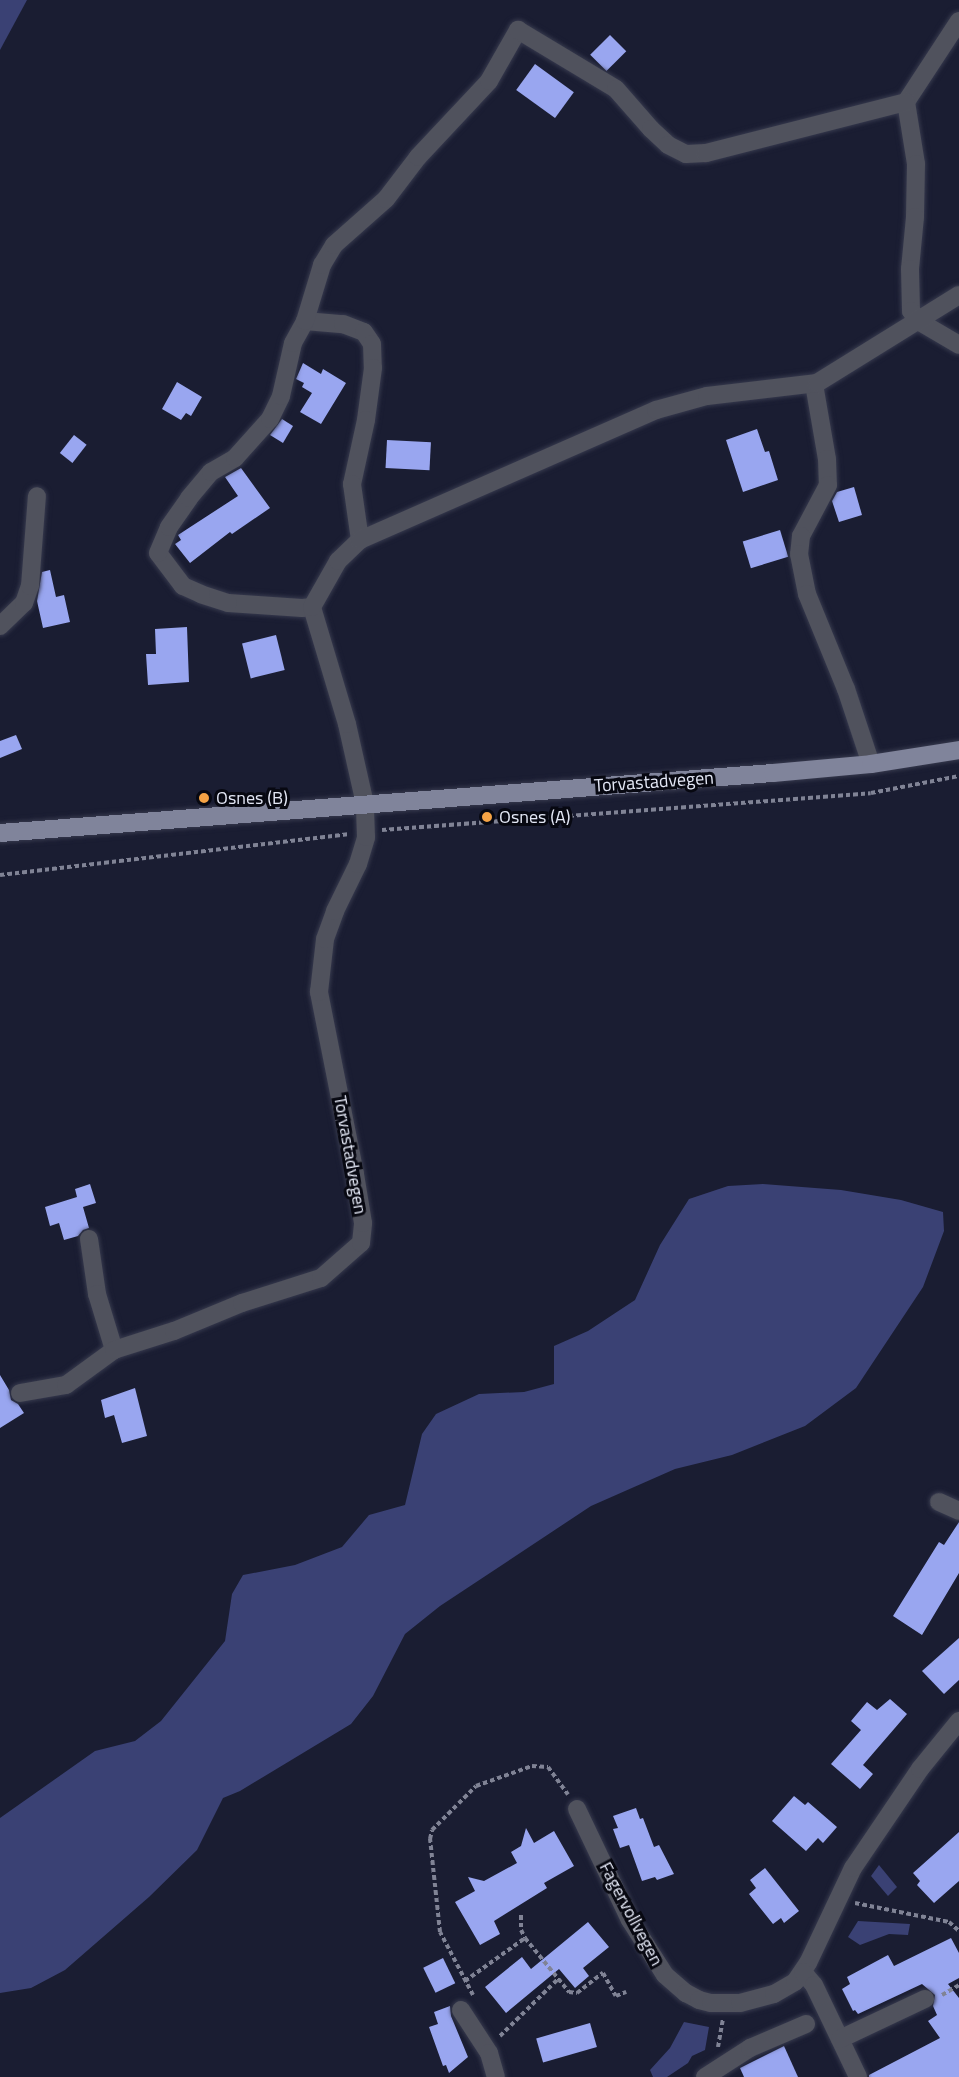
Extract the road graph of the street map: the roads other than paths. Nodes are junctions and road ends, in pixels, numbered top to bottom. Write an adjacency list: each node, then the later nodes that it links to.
1 (959, 21): 2 (street)
2 (906, 102): 4 (street); 5 (street)
3 (959, 295): 5 (street)
4 (305, 321): 9 (street); 10 (street)
5 (920, 322): 6 (street); 7 (street)
6 (959, 345)
7 (814, 384): 9 (street); 13 (street)
8 (37, 496): 11 (street)
9 (360, 540): 10 (street)
10 (312, 607): 14 (street, Torvastadvegen)
11 (0, 626)
12 (959, 750): 13 (main road, Torvastadvegen)
13 (871, 764): 14 (main road, Torvastadvegen)
14 (365, 804): 15 (main road, Torvastadvegen); 17 (street, Torvastadvegen)
15 (0, 832)
16 (89, 1239): 17 (street)
17 (114, 1350): 18 (street, Torvastadvegen)
18 (20, 1393)
19 (939, 1502): 20 (street)
20 (959, 1511)
21 (959, 1721): 23 (street, Fagervollvegen)
22 (577, 1809): 23 (street, Fagervollvegen)
23 (802, 1971): 27 (street)
24 (925, 1999): 27 (street)
25 (468, 2004): 29 (street)
26 (806, 2024): 28 (street)
27 (840, 2039): 30 (street)
28 (710, 2073)
29 (496, 2077)
30 (858, 2077)

